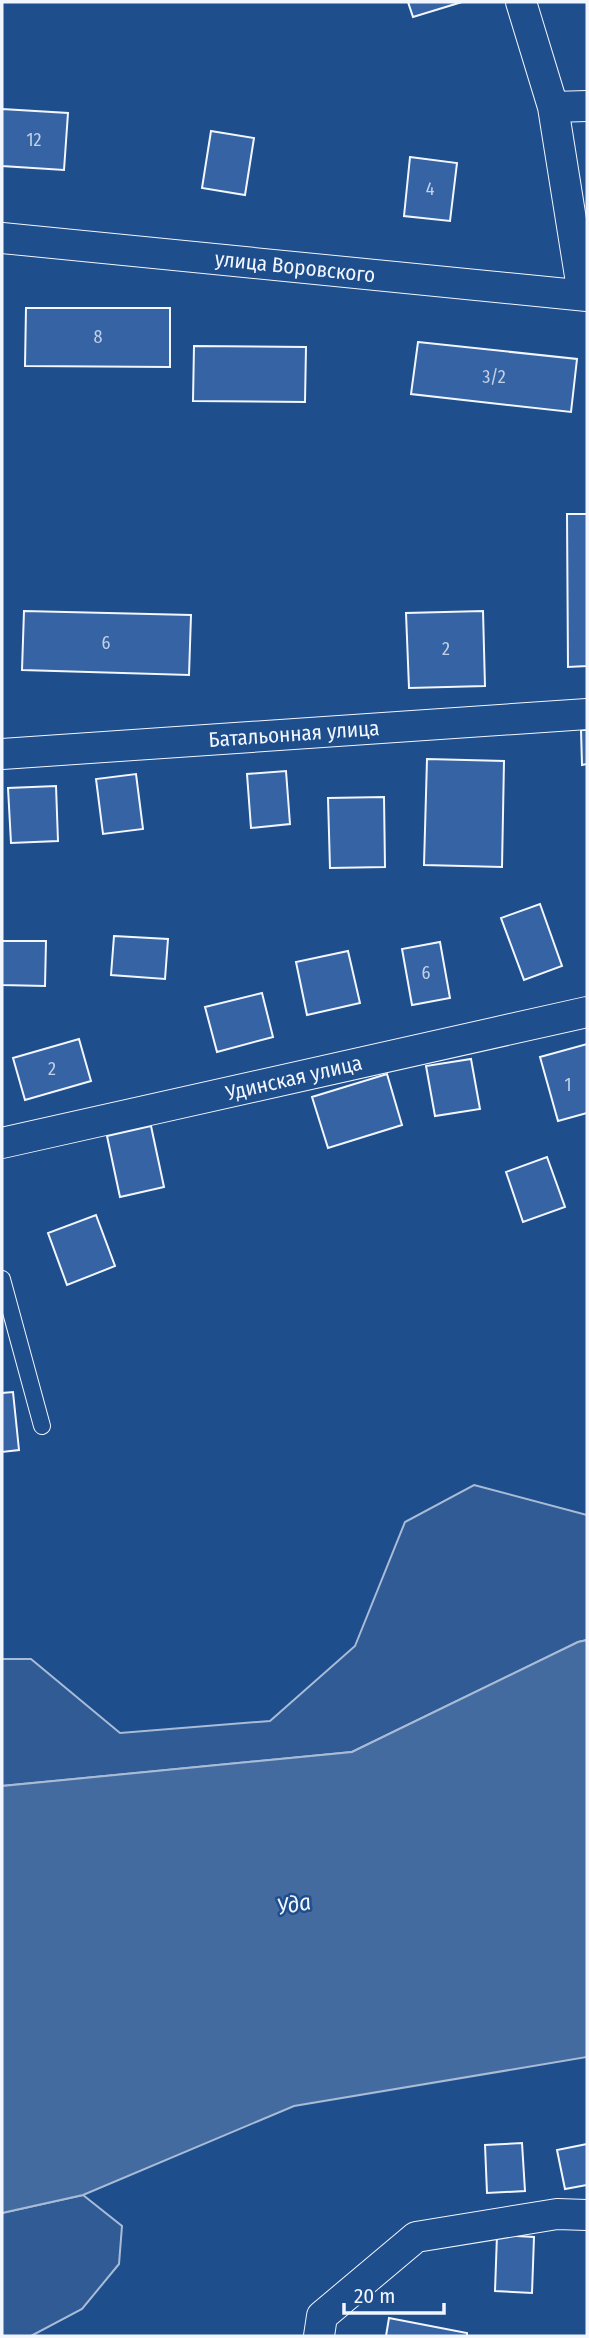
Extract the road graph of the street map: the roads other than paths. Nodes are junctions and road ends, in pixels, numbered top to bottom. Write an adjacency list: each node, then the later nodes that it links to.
1 (521, 2): 3 (street)
2 (587, 106): 3 (street)
3 (553, 107): 5 (street)
4 (2, 238): 5 (street, улица Воровского)
5 (585, 295)
6 (587, 714): 7 (street, Батальонная улица)
7 (2, 754)
8 (587, 1012): 9 (street, Удинская улица)
9 (2, 1143)
10 (2, 1279): 11 (lane)
11 (42, 1426)
12 (587, 2215): 13 (street)
13 (320, 2326)

